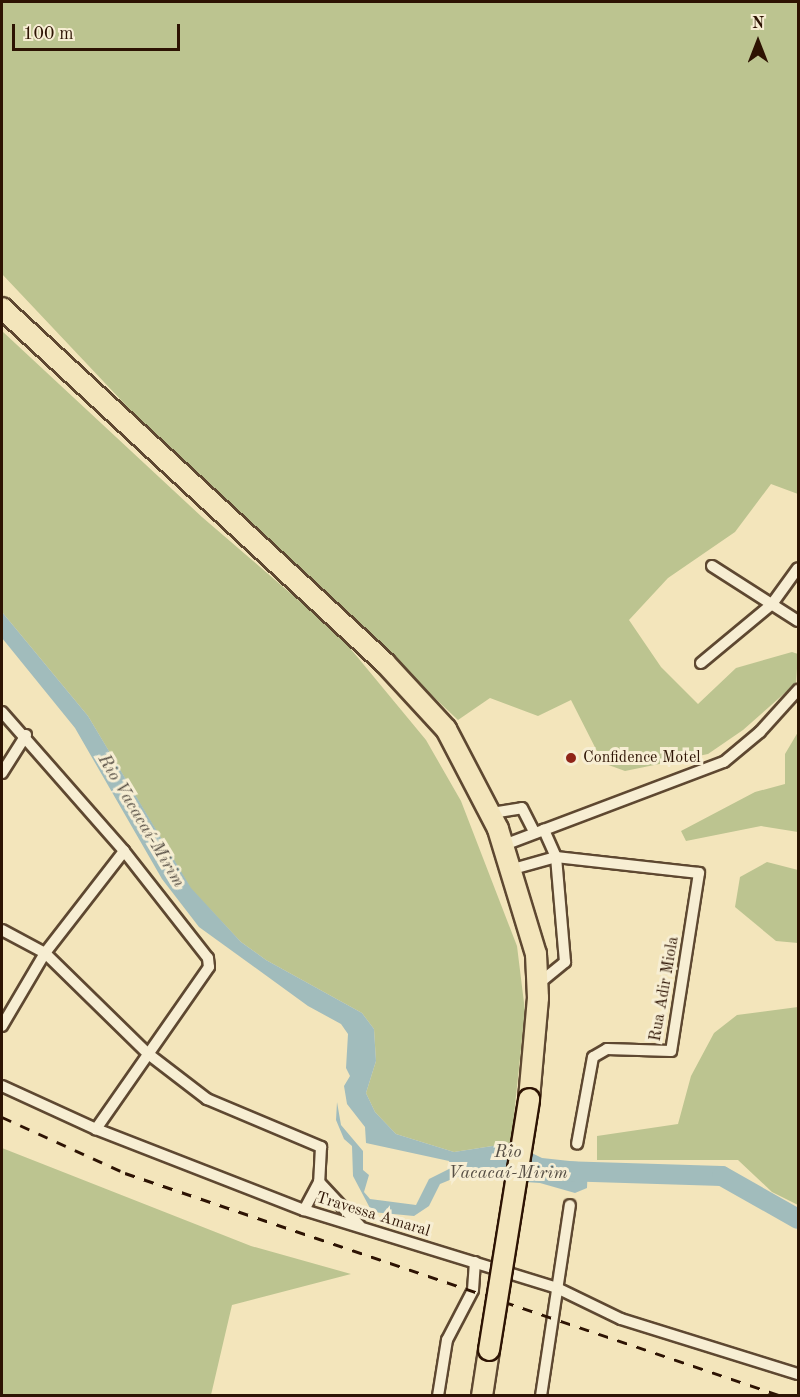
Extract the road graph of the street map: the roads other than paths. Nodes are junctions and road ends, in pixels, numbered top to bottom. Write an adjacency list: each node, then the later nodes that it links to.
1 (2, 308): 11 (highway)
2 (712, 566): 4 (street)
3 (798, 568): 4 (street)
4 (772, 604): 5 (street); 6 (street)
5 (798, 621)
6 (701, 663)
7 (798, 690): 12 (street)
8 (2, 712): 9 (street)
9 (26, 735): 10 (street); 14 (street)
10 (2, 773)
11 (492, 813): 12 (street); 13 (highway)
12 (540, 832): 13 (street); 15 (street)
13 (504, 845): 16 (highway)
14 (124, 851): 18 (street); 21 (street)
15 (556, 857): 16 (street); 19 (street); 24 (street, Rua Adir Miola)
16 (513, 869): 19 (highway)
17 (2, 930): 18 (street, Travessa Amaral)
18 (45, 953): 20 (street); 21 (street, Travessa Amaral)
19 (538, 984): 33 (highway, bridge)
20 (2, 1026)
21 (147, 1053): 23 (street); 25 (street, Travessa Amaral)
22 (2, 1086): 23 (street)
23 (96, 1129): 27 (street)
24 (577, 1144)
25 (319, 1182): 27 (street, Travessa Amaral); 28 (street)
26 (570, 1205): 30 (street)
27 (304, 1210): 28 (street, Travessa Amaral)
28 (362, 1227): 29 (street, Travessa Amaral)
29 (475, 1262): 30 (street, Travessa Amaral); 32 (street)
30 (557, 1288): 31 (street, Travessa Amaral); 34 (street)
31 (798, 1374)
32 (438, 1395)
33 (482, 1395)
34 (541, 1395)

